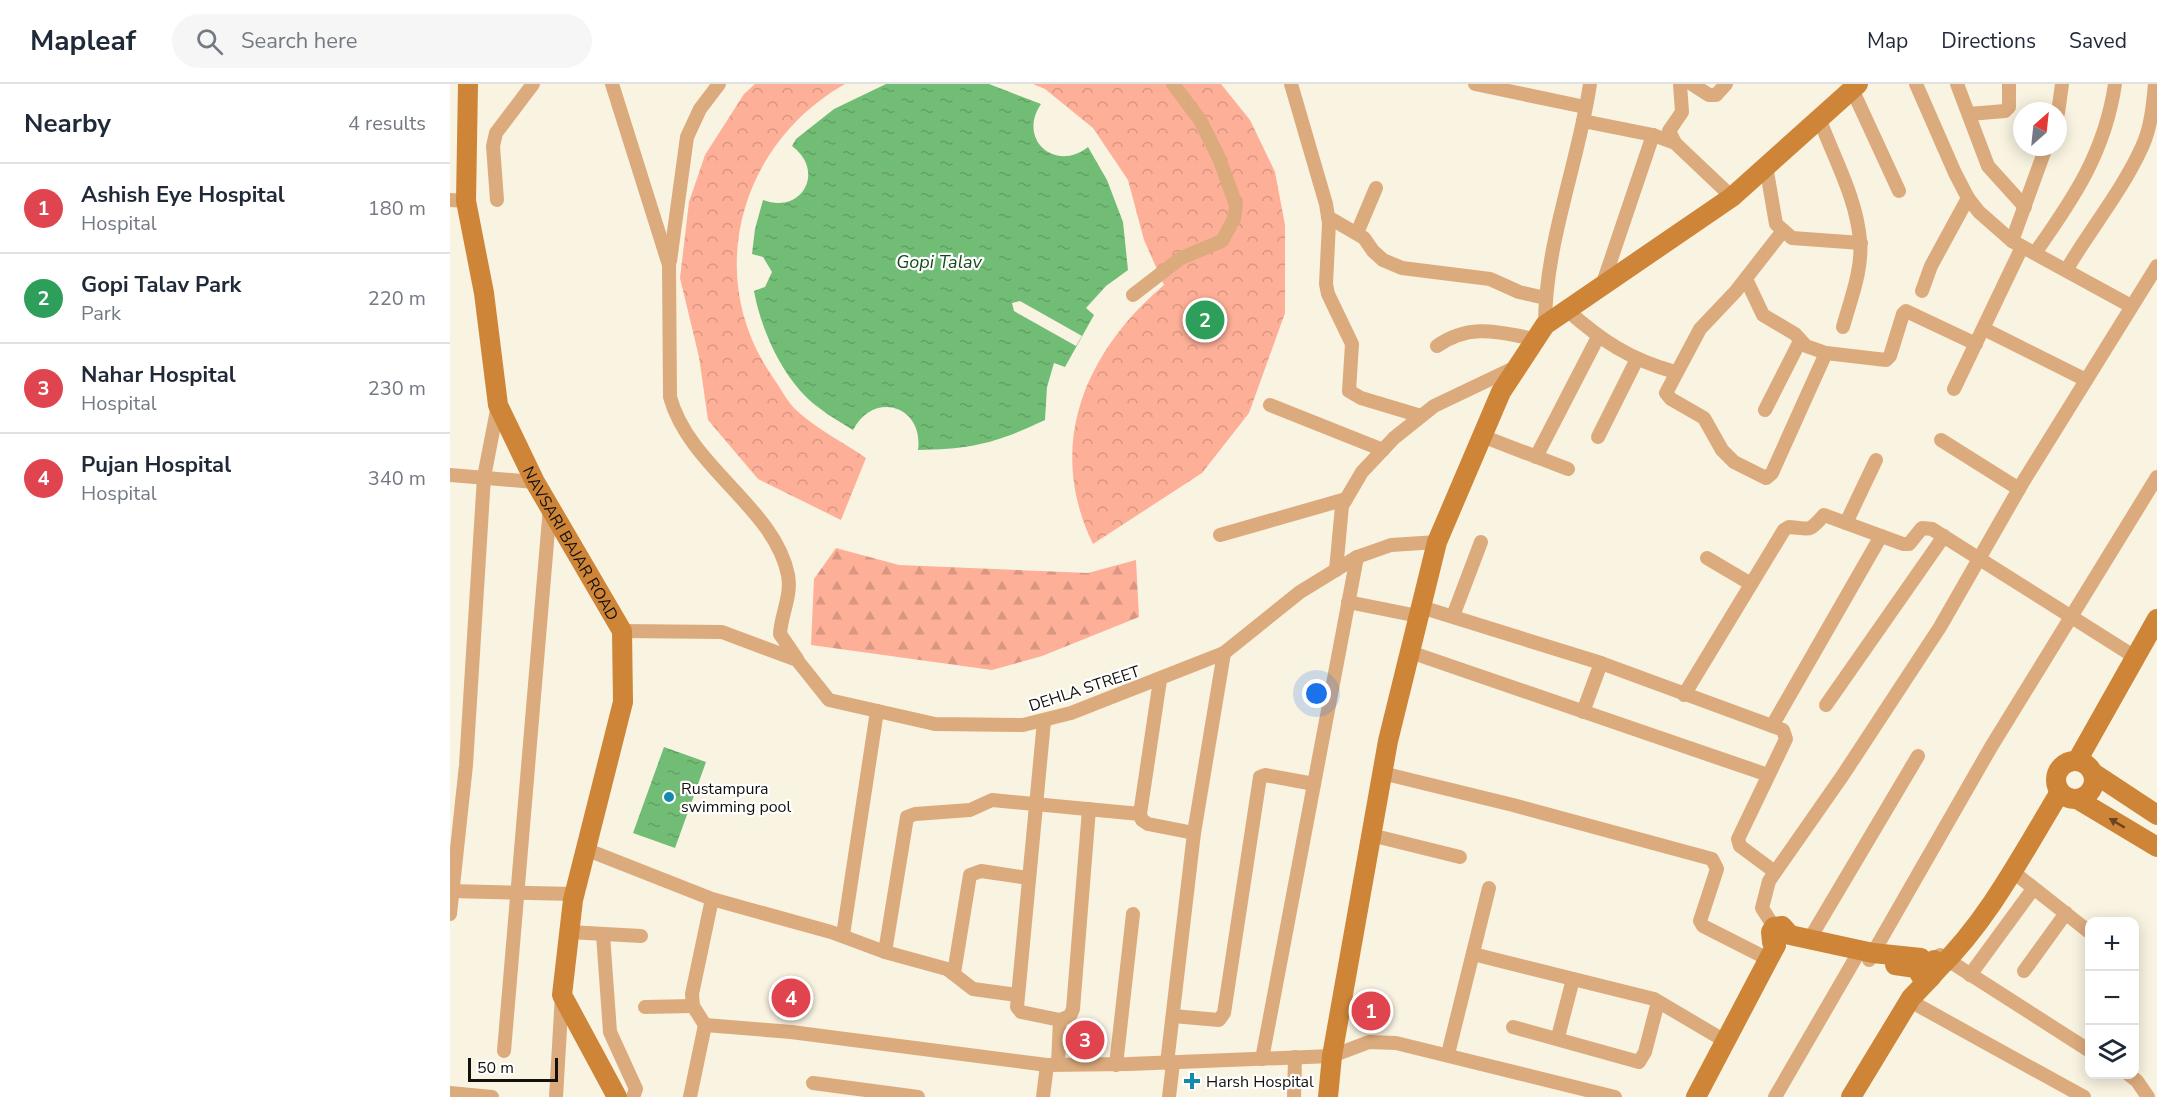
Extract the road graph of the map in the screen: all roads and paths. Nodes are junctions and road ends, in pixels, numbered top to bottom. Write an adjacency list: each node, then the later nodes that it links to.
1 (468, 84): 32 (street, NAVSARI BAJAR ROAD)
2 (533, 84): 31 (street)
3 (612, 84): 40 (street)
4 (718, 84): 40 (street)
5 (1173, 84): 46 (street)
6 (1291, 84): 34 (street)
7 (1475, 84): 20 (street)
8 (1590, 84): 20 (street)
9 (1692, 84): 10 (street)
10 (1726, 84)
11 (1916, 84): 30 (street)
12 (1957, 84): 21 (street)
13 (2009, 84): 21 (street)
14 (2062, 84): 19 (street)
15 (2115, 84): 39 (street)
16 (2155, 84): 42 (street)
17 (1855, 86): 22 (street); 28 (street)
18 (1682, 87): 24 (street)
19 (2060, 102)
20 (1584, 114): 23 (street); 47 (street)
21 (1970, 114): 33 (street)
22 (1819, 118): 26 (street); 37 (street)
23 (1653, 135): 24 (street); 44 (street)
24 (1675, 142): 29 (street)
25 (2043, 156): 33 (street)
26 (1766, 166): 29 (street); 35 (street)
27 (1376, 188): 36 (street)
28 (1899, 191)
29 (1732, 197): 44 (street)
30 (1968, 198): 38 (street); 45 (street)
31 (496, 200)
32 (454, 201): 63 (street, NAVSARI BAJAR ROAD)
33 (2025, 207): 38 (street)
34 (1328, 217): 36 (street); 66 (street)
35 (1782, 232): 37 (street); 43 (street)
36 (1357, 233): 47 (street)
37 (1861, 243): 50 (street)
38 (2017, 244): 39 (street); 51 (street)
39 (2035, 253): 42 (street)
40 (669, 265): 101 (street, DEHLA STREET)
41 (2157, 266): 48 (street)
42 (2067, 269): 48 (street)
43 (1746, 279): 54 (street); 60 (street)
44 (1602, 286): 49 (street)
45 (1922, 291)
46 (1133, 295)
47 (1545, 298): 52 (street)
48 (2131, 306): 61 (street)
49 (1567, 310): 52 (street); 53 (street)
50 (1843, 327)
51 (1984, 328): 55 (street); 61 (street)
52 (1540, 332): 56 (street); 59 (street)
53 (1598, 337): 58 (street); 71 (street)
54 (1800, 341): 57 (street); 65 (street)
55 (1976, 344): 57 (street); 62 (street)
56 (1437, 346)
57 (1826, 353): 60 (street)
58 (1637, 359): 60 (street); 68 (street)
59 (1518, 366): 66 (street); 67 (street)
60 (1675, 372)
61 (2086, 380): 78 (street)
62 (1954, 389)
63 (498, 405): 75 (street); 77 (street, NAVSARI BAJAR ROAD)
64 (1270, 405): 70 (street)
65 (1765, 410)
66 (1421, 416): 70 (street)
67 (1482, 436): 71 (street); 86 (street)
68 (1598, 437)
69 (1941, 440): 78 (street)
70 (1383, 450): 79 (street)
71 (1536, 457): 73 (street)
72 (1876, 460): 81 (street)
73 (1568, 469)
74 (450, 475): 75 (street)
75 (484, 477): 77 (street); 131 (street)
76 (2157, 477): 95 (street)
77 (535, 482): 80 (street, NAVSARI BAJAR ROAD)
78 (2019, 489): 89 (street)
79 (1346, 499): 82 (street); 90 (street)
80 (550, 507): 97 (street, NAVSARI BAJAR ROAD); 130 (street)
81 (1846, 523): 83 (street); 91 (street)
82 (1220, 535)
83 (1881, 536): 84 (street); 109 (street)
84 (1944, 536): 89 (street); 105 (street)
85 (1481, 542): 94 (street)
86 (1437, 543): 87 (street, DEHLA STREET); 93 (street)
87 (1356, 557): 90 (street, DEHLA STREET); 92 (street)
88 (1707, 558): 91 (street)
89 (1979, 558): 95 (street); 126 (street)
90 (1336, 570): 99 (street, DEHLA STREET)
91 (1751, 584): 104 (street)
92 (1348, 602): 93 (street); 114 (street)
93 (1420, 612): 94 (street); 98 (street)
94 (1453, 616): 102 (street)
95 (2071, 617): 100 (street); 146 (street)
96 (2157, 619): 100 (street)
97 (622, 631): 101 (street); 123 (street, NAVSARI BAJAR ROAD)
98 (1410, 652): 107 (street); 112 (street)
99 (1224, 653): 103 (street, DEHLA STREET); 120 (street)
100 (2135, 657): 111 (street)
101 (797, 660): 106 (street, DEHLA STREET)
102 (1601, 663): 104 (street); 107 (street)
103 (1160, 680): 108 (street, DEHLA STREET); 118 (street)
104 (1684, 695): 109 (street)
105 (1826, 705)
106 (877, 711): 108 (street, DEHLA STREET); 140 (street)
107 (1583, 712): 113 (street)
108 (1044, 721): 116 (street)
109 (1772, 726): 113 (street)
110 (1918, 756): 142 (street)
111 (2084, 766): 115 (street); 115 (street); 119 (street)
112 (1382, 773): 121 (street); 143 (street)
113 (1768, 775): 126 (street)
114 (1314, 784): 158 (street); 169 (street)
115 (2068, 795): 122 (street, one-way to 115); 125 (street)
116 (1035, 804): 117 (street); 127 (street); 144 (street)
117 (1089, 809): 118 (street); 159 (street)
118 (1140, 814): 120 (street)
119 (2157, 815)
120 (1194, 833): 158 (street)
121 (1371, 835): 124 (street); 167 (street)
122 (2157, 847)
123 (585, 849): 132 (street, NAVSARI BAJAR ROAD); 133 (street)
124 (1460, 857)
125 (2012, 871): 129 (street); 147 (street)
126 (1775, 872): 143 (street)
127 (1028, 878): 149 (street); 153 (street)
128 (1489, 888): 145 (street)
129 (2033, 889): 136 (street); 150 (street)
130 (518, 891): 131 (street); 132 (street); 165 (street)
131 (451, 892): 134 (street)
132 (574, 894): 138 (street, NAVSARI BAJAR ROAD)
133 (712, 899): 140 (street); 156 (street)
134 (450, 914)
135 (1133, 914): 172 (street)
136 (2066, 914): 137 (street); 148 (street)
137 (2085, 929)
138 (569, 932): 139 (street); 152 (street, NAVSARI BAJAR ROAD)
139 (603, 934): 141 (street); 179 (street)
140 (843, 935): 144 (street)
141 (641, 936)
142 (1809, 940): 143 (street); 146 (street)
143 (1779, 942): 146 (street); 163 (street)
144 (885, 952): 149 (street)
145 (1473, 954): 151 (street); 166 (street)
146 (1866, 958): 147 (street); 188 (street)
147 (1930, 965): 150 (street); 154 (street)
148 (2024, 971)
149 (954, 973): 153 (street)
150 (1970, 975): 164 (street)
151 (1573, 979): 155 (street); 162 (street)
152 (562, 995): 177 (street); 178 (street)
153 (1017, 995): 159 (street)
154 (1910, 1000): 189 (street); 190 (street)
155 (1658, 1002): 162 (street); 163 (street)
156 (693, 1006): 157 (street); 160 (street)
157 (645, 1007)
158 (1173, 1016): 170 (street)
159 (1060, 1020): 171 (street)
160 (705, 1025): 171 (street); 180 (street)
161 (1514, 1027): 162 (street)
162 (1558, 1037)
163 (1725, 1041): 187 (street)
164 (2085, 1049)
165 (504, 1051)
166 (1448, 1054): 167 (street); 186 (street)
167 (1332, 1056): 168 (street); 185 (street)
168 (1295, 1058): 169 (street); 184 (street)
169 (1262, 1059): 170 (street)
170 (1170, 1063): 172 (street); 183 (street)
171 (1052, 1064): 172 (street); 182 (street)
172 (1116, 1065)
173 (2133, 1079): 191 (street)
174 (813, 1083): 181 (street)
175 (450, 1093): 176 (street)
176 (483, 1096)
177 (556, 1097)
178 (617, 1097)
179 (633, 1097)
180 (690, 1097)
181 (918, 1097)
182 (1043, 1097)
183 (1169, 1097)
184 (1294, 1097)
185 (1328, 1097)
186 (1615, 1097)
187 (1696, 1097)
188 (1775, 1097)
189 (1851, 1097)
190 (2084, 1097)
191 (2148, 1097)

